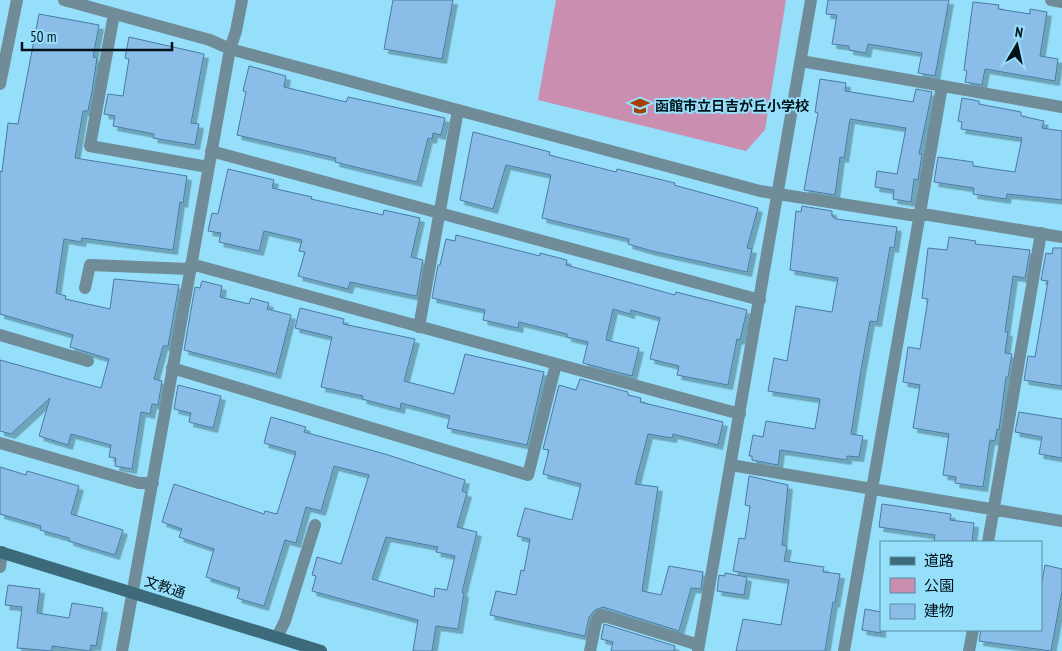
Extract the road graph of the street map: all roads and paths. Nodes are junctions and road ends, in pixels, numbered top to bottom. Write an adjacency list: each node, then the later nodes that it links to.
1 (17, 0): 10 (street)
2 (64, 0): 7 (street)
3 (242, 0): 8 (street)
4 (812, 0): 9 (street)
5 (1051, 0): 6 (street)
6 (1062, 2)
7 (111, 9): 8 (street); 15 (street)
8 (230, 49): 13 (street); 14 (street)
9 (801, 61): 11 (street); 16 (street)
10 (0, 84)
11 (942, 86): 12 (street); 18 (street)
12 (1062, 107)
13 (458, 110): 16 (street); 17 (street)
14 (211, 151): 15 (street); 17 (street)
15 (208, 167): 21 (street)
16 (778, 193): 18 (street); 23 (street)
17 (440, 212): 23 (street); 24 (street)
18 (920, 215): 19 (street); 33 (street)
19 (1042, 233): 20 (street); 34 (street)
20 (1062, 237)
21 (190, 267): 22 (street); 24 (street); 28 (street)
22 (85, 288)
23 (760, 300): 29 (street)
24 (419, 327): 27 (street)
25 (0, 335): 26 (street)
26 (88, 361)
27 (556, 364): 28 (street); 29 (street)
28 (172, 368): 32 (street)
29 (740, 414): 31 (street)
30 (0, 443): 32 (street)
31 (731, 465): 33 (street); 43 (street)
32 (153, 483): 40 (street)
33 (872, 488): 34 (street); 47 (street)
34 (994, 509): 35 (street); 37 (street)
35 (1062, 521)
36 (315, 525): 42 (street)
37 (988, 541)
38 (1, 552): 39 (street); 40 (street, 文教通)
39 (0, 567)
40 (132, 592): 42 (street, 文教通); 44 (street)
41 (973, 631): 48 (street)
42 (277, 637): 45 (street, 文教通)
43 (699, 648): 46 (street)
44 (122, 651)
45 (321, 651)
46 (590, 651)
47 (844, 651)
48 (970, 651)

